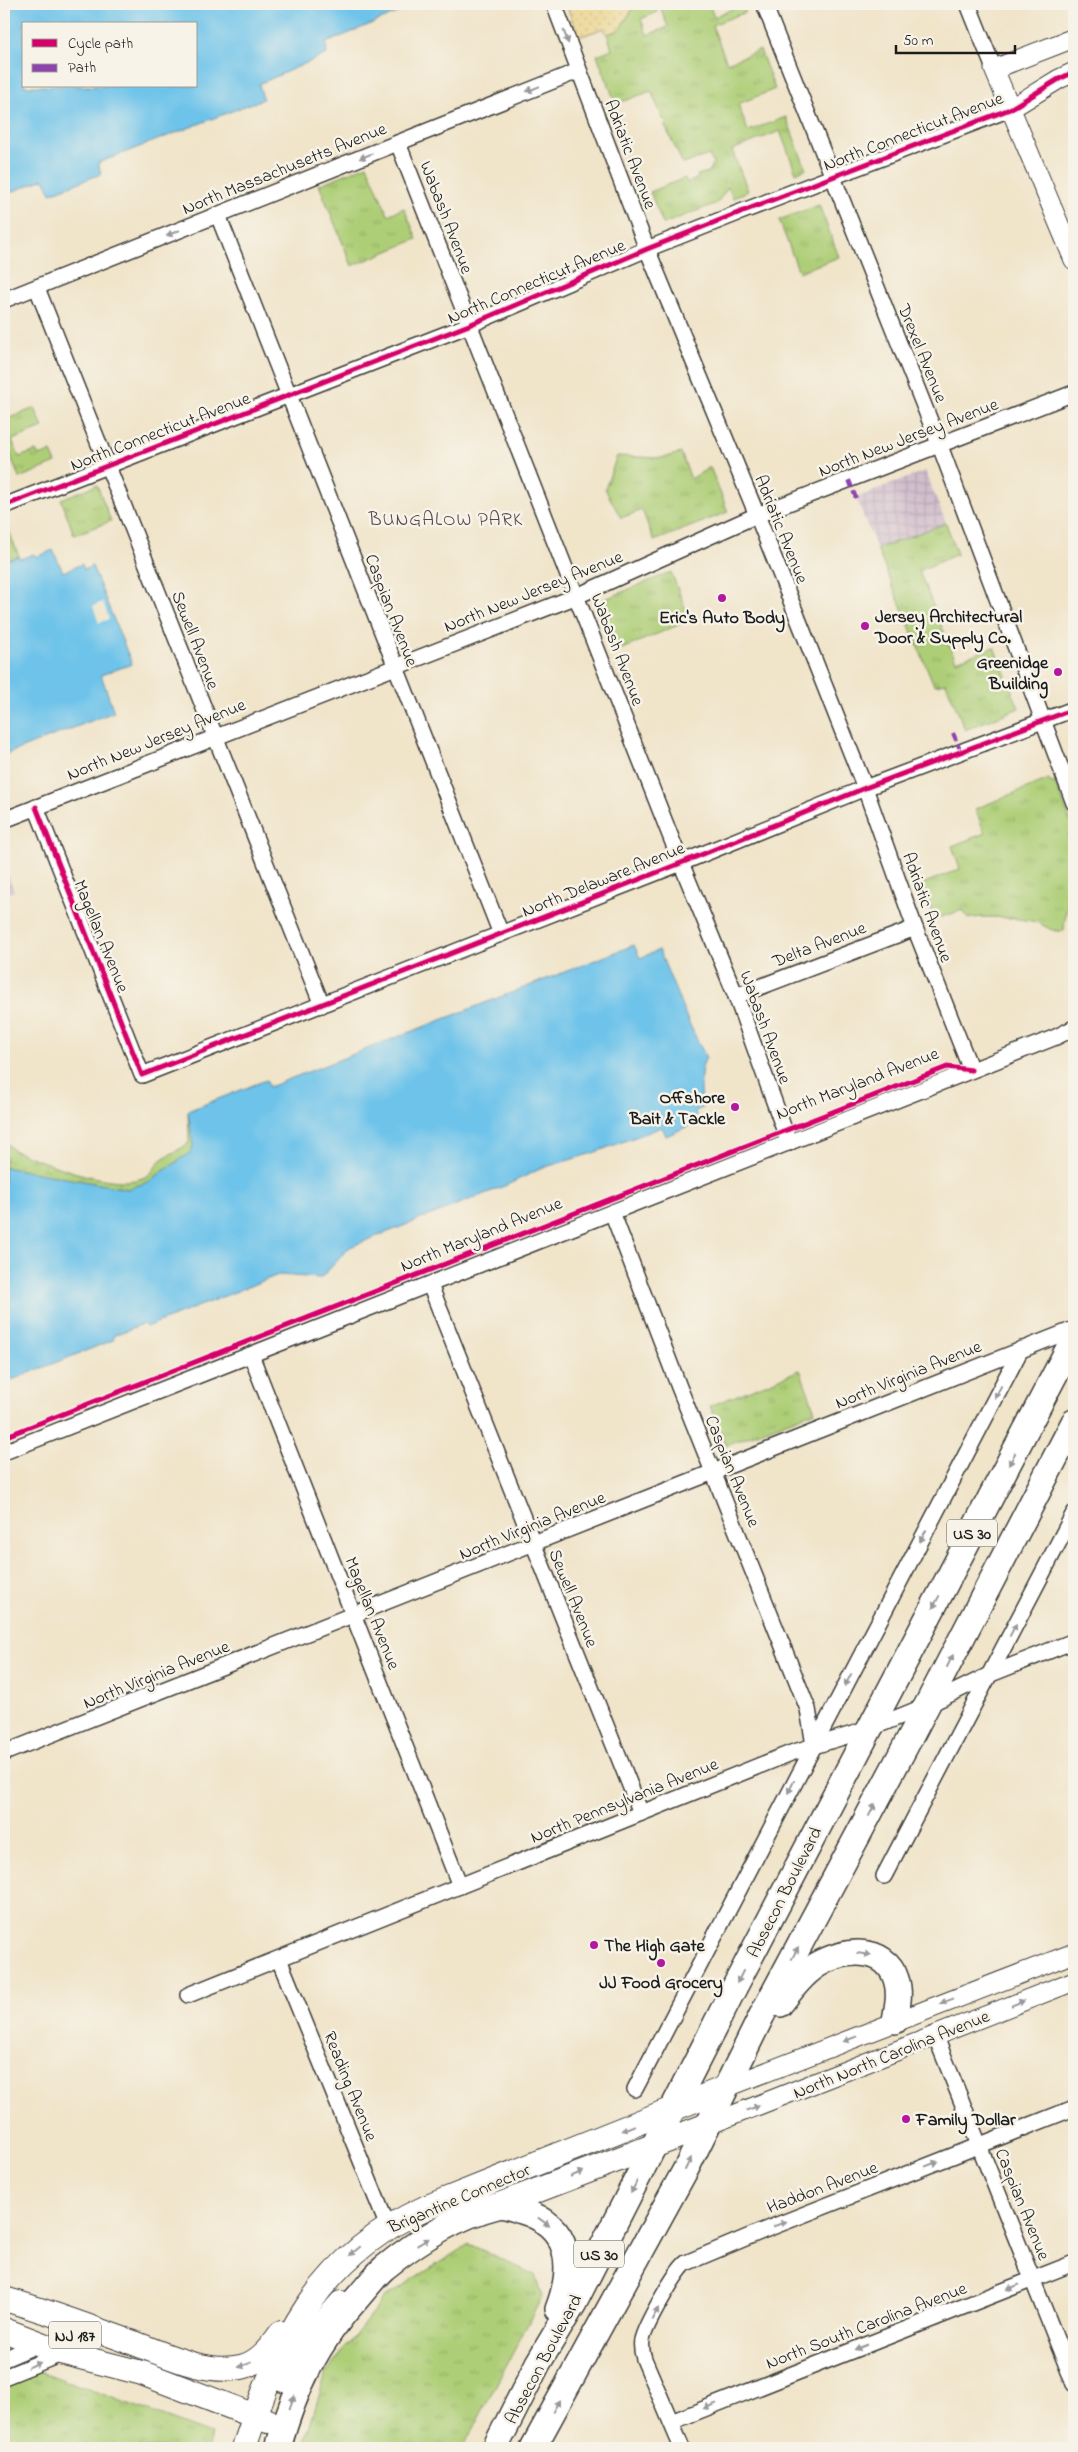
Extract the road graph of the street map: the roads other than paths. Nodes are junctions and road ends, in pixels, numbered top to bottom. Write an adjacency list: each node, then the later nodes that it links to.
1 (554, 4): 6 (street, Adriatic Avenue, one-way to 6)
2 (764, 4): 10 (street, Drexel Avenue)
3 (968, 4): 5 (street)
4 (1074, 38): 5 (street, North Connecticut Avenue)
5 (994, 69): 8 (street)
6 (578, 71): 9 (street, North Massachusetts Avenue, one-way to 9); 12 (street, Adriatic Avenue)
7 (1074, 72): 8 (street, North Connecticut Avenue)
8 (1010, 109): 10 (street, North Connecticut Avenue); 13 (street)
9 (398, 143): 11 (street, North Massachusetts Avenue, one-way to 11); 16 (street, Wabash Avenue)
10 (833, 177): 12 (street, North Connecticut Avenue); 19 (street, Drexel Avenue)
11 (218, 215): 14 (street, North Massachusetts Avenue, one-way to 14); 18 (street, Caspian Avenue)
12 (647, 249): 16 (street, North Connecticut Avenue); 22 (street, Adriatic Avenue)
13 (1074, 260)
14 (37, 288): 15 (street, North Massachusetts Avenue); 20 (street, Sewell Avenue)
15 (4, 300)
16 (469, 325): 18 (street, North Connecticut Avenue); 23 (street, Wabash Avenue)
17 (1074, 393): 19 (street, North New Jersey Avenue)
18 (288, 397): 20 (street, North Connecticut Avenue); 24 (street, Caspian Avenue)
19 (940, 446): 22 (street, North New Jersey Avenue); 26 (street, Drexel Avenue)
20 (108, 466): 21 (street, North Connecticut Avenue); 27 (street, Sewell Avenue)
21 (4, 506)
22 (757, 515): 23 (street, North New Jersey Avenue); 28 (street, Adriatic Avenue)
23 (577, 596): 24 (street, North New Jersey Avenue); 32 (street, Wabash Avenue)
24 (394, 667): 27 (street, North New Jersey Avenue); 34 (street, Caspian Avenue)
25 (1074, 709): 26 (street, North Delaware Avenue)
26 (1042, 721): 28 (street, North Delaware Avenue); 29 (street, Drexel Avenue)
27 (214, 736): 30 (street, North New Jersey Avenue); 36 (street, Sewell Avenue)
28 (864, 788): 32 (street, North Delaware Avenue); 33 (street, Adriatic Avenue)
29 (1074, 803)
30 (36, 807): 31 (street, North New Jersey Avenue); 39 (street, Magellan Avenue)
31 (4, 820)
32 (681, 863): 34 (street, North Delaware Avenue); 35 (street, Wabash Avenue)
33 (915, 928): 35 (street, Delta Avenue); 38 (street, Adriatic Avenue)
34 (500, 934): 36 (street, North Delaware Avenue)
35 (736, 996): 40 (street, Wabash Avenue)
36 (322, 1005): 39 (street, North Delaware Avenue)
37 (1074, 1028): 38 (street, North Maryland Avenue)
38 (970, 1070): 40 (street, North Maryland Avenue)
39 (142, 1075)
40 (789, 1142): 41 (street, North Maryland Avenue)
41 (612, 1212): 42 (street, North Maryland Avenue); 49 (street, Caspian Avenue)
42 (430, 1285): 46 (street, North Maryland Avenue); 51 (street, Sewell Avenue)
43 (1074, 1330): 45 (street, North Virginia Avenue)
44 (1074, 1338): 56 (highway, Absecon Boulevard / US 30, one-way to 56)
45 (1021, 1349): 49 (street, North Virginia Avenue); 57 (street, one-way to 57)
46 (251, 1354): 48 (street, North Maryland Avenue); 52 (street, Magellan Avenue)
47 (1074, 1422): 55 (highway, Absecon Boulevard / US 30, one-way to 47)
48 (4, 1452)
49 (713, 1472): 51 (street, North Virginia Avenue); 57 (street, Caspian Avenue)
50 (1074, 1514): 54 (street, one-way to 50)
51 (533, 1546): 52 (street, North Virginia Avenue); 59 (street, Sewell Avenue)
52 (353, 1617): 58 (street, North Virginia Avenue); 61 (street, Magellan Avenue)
53 (1074, 1641): 54 (street, North Pennsylvania Avenue)
54 (991, 1674): 55 (street, North Pennsylvania Avenue); 60 (street)
55 (928, 1705): 56 (street, North Pennsylvania Avenue); 68 (highway, Absecon Boulevard / US 30, one-way to 55)
56 (869, 1729): 57 (street, North Pennsylvania Avenue); 72 (highway, Absecon Boulevard / US 30, one-way to 72)
57 (814, 1744): 59 (street, North Pennsylvania Avenue); 70 (street, one-way to 70)
58 (4, 1753)
59 (641, 1813): 61 (street, North Pennsylvania Avenue)
60 (884, 1876)
61 (460, 1886): 63 (street, North Pennsylvania Avenue)
62 (1074, 1953): 66 (street, North North Carolina Avenue, one-way to 66)
63 (279, 1959): 65 (street, North Pennsylvania Avenue); 77 (street, Reading Avenue)
64 (1074, 1981): 67 (street, North North Carolina Avenue, one-way to 64)
65 (188, 1995)
66 (895, 2021): 68 (highway, one-way to 66); 69 (street, North North Carolina Avenue, one-way to 69)
67 (936, 2037): 73 (street, North North Carolina Avenue, one-way to 67); 75 (street, Caspian Avenue)
68 (748, 2043): 69 (highway, Absecon Boulevard / US 30)
69 (725, 2088): 72 (main road, Brigantine Connector); 73 (highway, Absecon Boulevard / US 30)
70 (635, 2089)
71 (1074, 2108): 75 (street, Haddon Avenue)
72 (673, 2110): 74 (highway, Absecon Boulevard / US 30); 77 (main road, Brigantine Connector, one-way to 77)
73 (708, 2125): 74 (main road, Brigantine Connector); 98 (highway, Absecon Boulevard / US 30, one-way to 73)
74 (656, 2144): 76 (main road, Brigantine Connector, one-way to 74); 88 (highway, Absecon Boulevard / US 30, one-way to 88)
75 (980, 2146): 80 (street, Caspian Avenue); 93 (street, Haddon Avenue, one-way to 75)
76 (499, 2205): 79 (highway, Brigantine Connector, one-way to 76); 88 (highway, one-way to 88)
77 (388, 2227): 81 (main road, Brigantine Connector, one-way to 81)
78 (1074, 2263): 80 (street, North South Carolina Avenue)
79 (383, 2269): 92 (main road, Brigantine Connector); 96 (highway, one-way to 79)
80 (1033, 2279): 91 (street, Caspian Avenue); 93 (street, North South Carolina Avenue, one-way to 93)
81 (325, 2280): 82 (main road, one-way to 82); 92 (main road, Brigantine Connector)
82 (4, 2299)
83 (4, 2305): 89 (main road, NJ 187)
84 (4, 2330): 85 (main road, NJ 187)
85 (39, 2344): 86 (main road, NJ 187); 87 (street)
86 (64, 2353): 89 (main road, NJ 187); 90 (street, one-way to 86)
87 (4, 2359)
88 (538, 2363): 97 (highway, Absecon Boulevard / US 30)
89 (142, 2373): 92 (main road, NJ 187)
90 (4, 2377)
91 (1074, 2384)
92 (261, 2420): 94 (main road, Brigantine Connector); 95 (highway)
93 (671, 2422): 99 (street)
94 (244, 2448)
95 (260, 2448)
96 (278, 2448)
97 (495, 2448)
98 (533, 2448)
99 (682, 2448)

